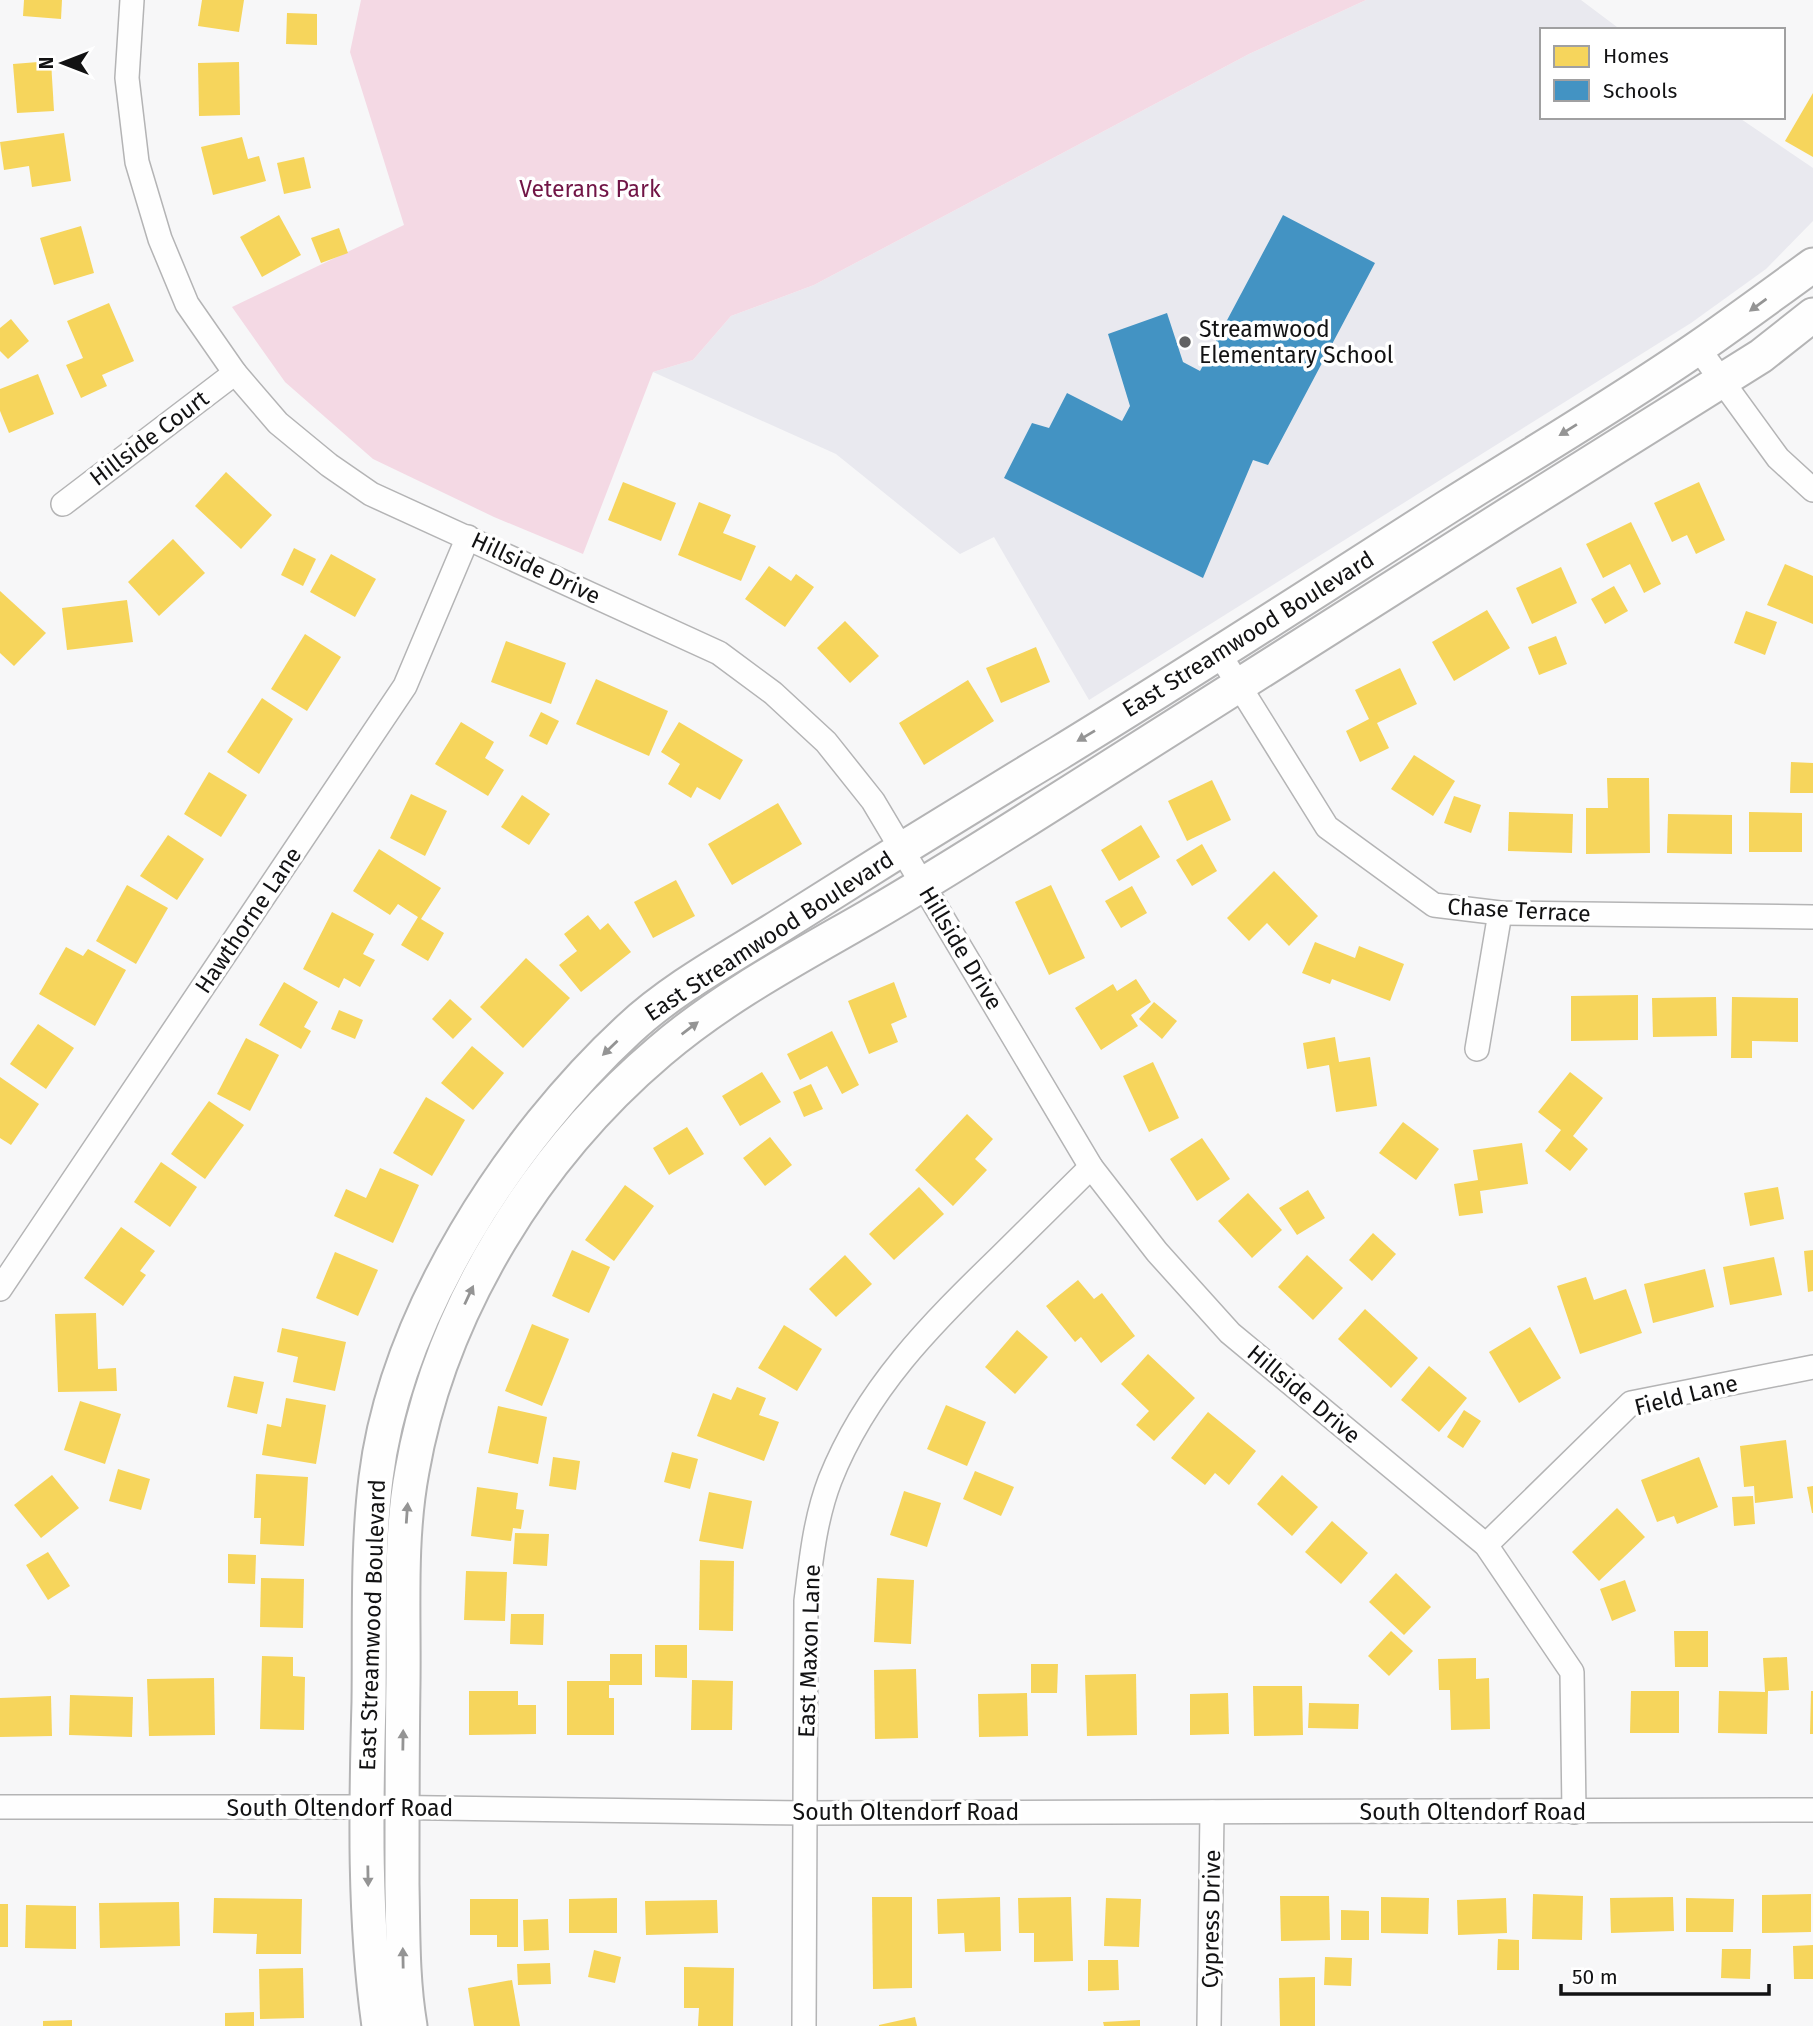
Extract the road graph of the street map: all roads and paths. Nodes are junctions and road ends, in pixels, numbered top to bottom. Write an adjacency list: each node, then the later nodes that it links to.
1 (132, 0): 5 (street, Hillside Drive)
2 (1813, 265): 4 (street, East Streamwood Boulevard, one-way to 4)
3 (1813, 315): 6 (street, East Streamwood Boulevard)
4 (1698, 348): 6 (street); 10 (street, East Streamwood Boulevard, one-way to 10)
5 (235, 373): 8 (street, Hillside Court); 9 (street, Hillside Drive)
6 (1722, 381): 7 (street); 11 (street, East Streamwood Boulevard)
7 (1813, 490)
8 (63, 504)
9 (468, 537): 12 (street, Hillside Drive); 18 (street, Hawthorne Lane)
10 (1220, 655): 11 (street, Chase Terrace); 12 (street, East Streamwood Boulevard, one-way to 12)
11 (1239, 685): 13 (street, East Streamwood Boulevard); 14 (street, Chase Terrace)
12 (901, 848): 13 (street, Hillside Drive); 22 (street, East Streamwood Boulevard, one-way to 22)
13 (923, 885): 17 (street, Hillside Drive); 23 (street, East Streamwood Boulevard, one-way to 13)
14 (1500, 913): 15 (street, Chase Terrace); 16 (street)
15 (1813, 918)
16 (1477, 1049)
17 (1091, 1167): 20 (street, Hillside Drive); 27 (street, East Maxon Lane)
18 (0, 1289)
19 (1813, 1367): 20 (street, Field Lane)
20 (1486, 1545): 26 (street, Hillside Drive)
21 (0, 1807): 22 (street, South Oltendorf Road)
22 (366, 1807): 23 (street, South Oltendorf Road); 28 (street, East Streamwood Boulevard, one-way to 28)
23 (402, 1808): 27 (street, South Oltendorf Road); 29 (street, East Streamwood Boulevard, one-way to 23)
24 (1813, 1810): 26 (street, South Oltendorf Road)
25 (1212, 1812): 26 (street, South Oltendorf Road); 27 (street, South Oltendorf Road); 31 (street, Cypress Drive)
26 (1574, 1812)
27 (806, 1813): 30 (street, East Maxon Lane)
28 (379, 2026)
29 (411, 2026)
30 (804, 2026)
31 (1209, 2026)

